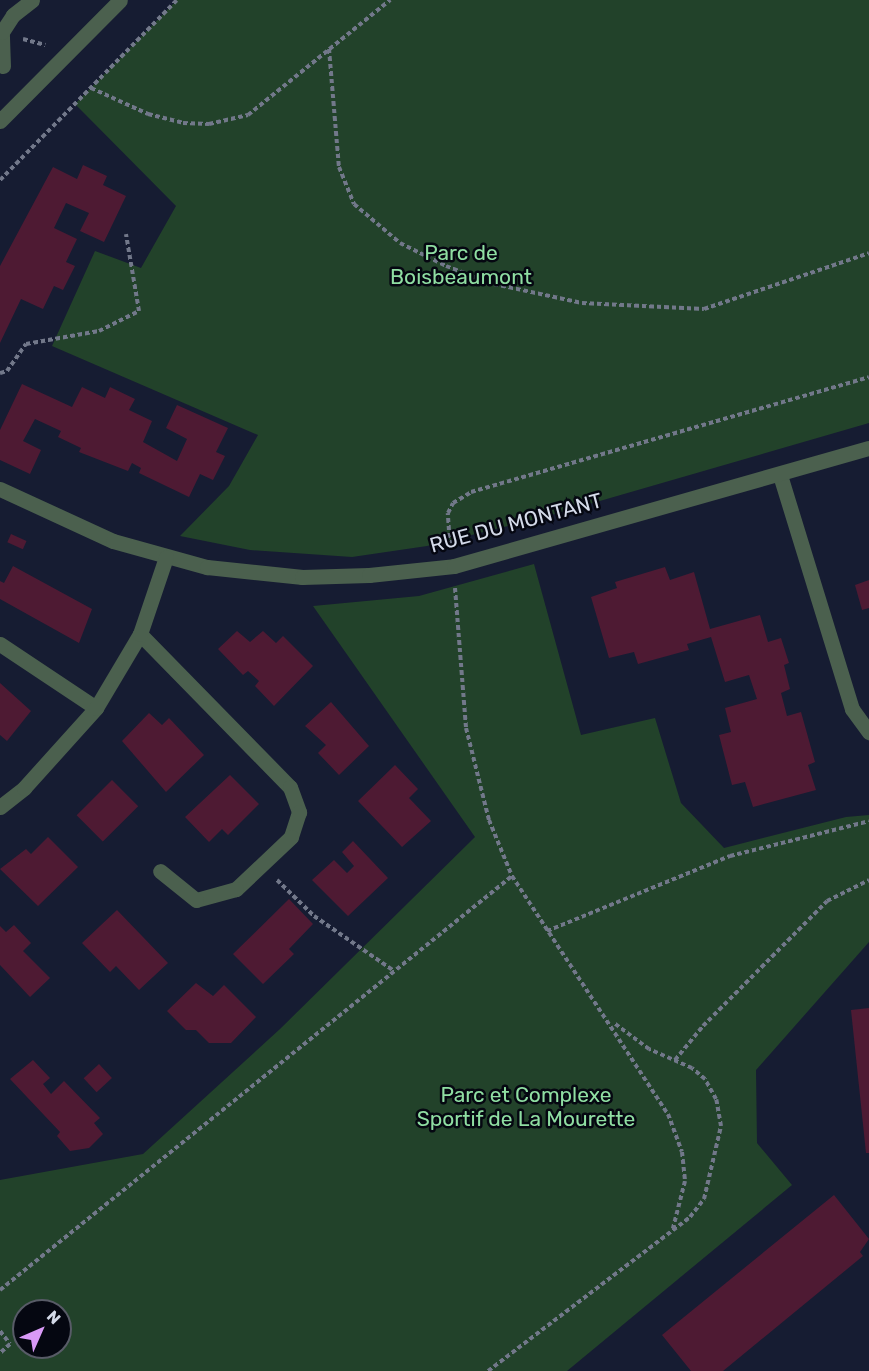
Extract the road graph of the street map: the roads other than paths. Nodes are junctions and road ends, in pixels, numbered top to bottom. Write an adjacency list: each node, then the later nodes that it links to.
1 (32, 0): 3 (street)
2 (120, 0): 4 (street)
3 (3, 66)
4 (0, 121)
5 (869, 448): 6 (street, RUE DU MONTANT)
6 (780, 475): 8 (street, RUE DU MONTANT); 12 (street)
7 (0, 489): 8 (street, RUE DU MONTANT)
8 (166, 557): 9 (street)
9 (140, 634): 11 (street); 14 (street)
10 (0, 644): 11 (street)
11 (96, 708): 13 (street)
12 (869, 732)
13 (0, 807)
14 (160, 871)

